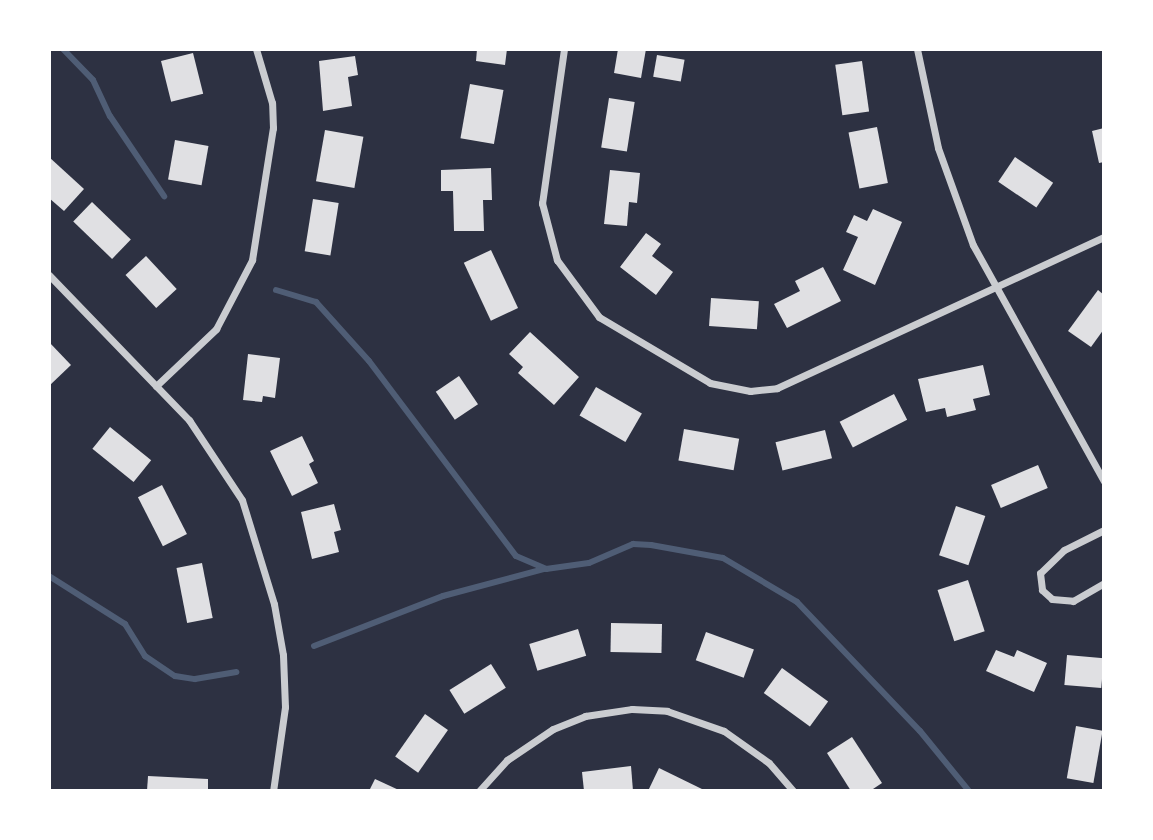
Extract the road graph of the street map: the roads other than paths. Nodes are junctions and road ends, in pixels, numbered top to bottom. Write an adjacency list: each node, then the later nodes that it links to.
1 (256, 49): 7 (street)
2 (564, 49): 6 (street)
3 (917, 49): 6 (street)
4 (1104, 237): 6 (street)
5 (49, 275): 7 (street)
6 (993, 288): 8 (street)
7 (156, 386): 11 (street)
8 (1104, 481)
9 (1104, 530): 10 (street)
10 (1104, 583)
11 (273, 791)
12 (479, 791): 13 (street)
13 (793, 791)

